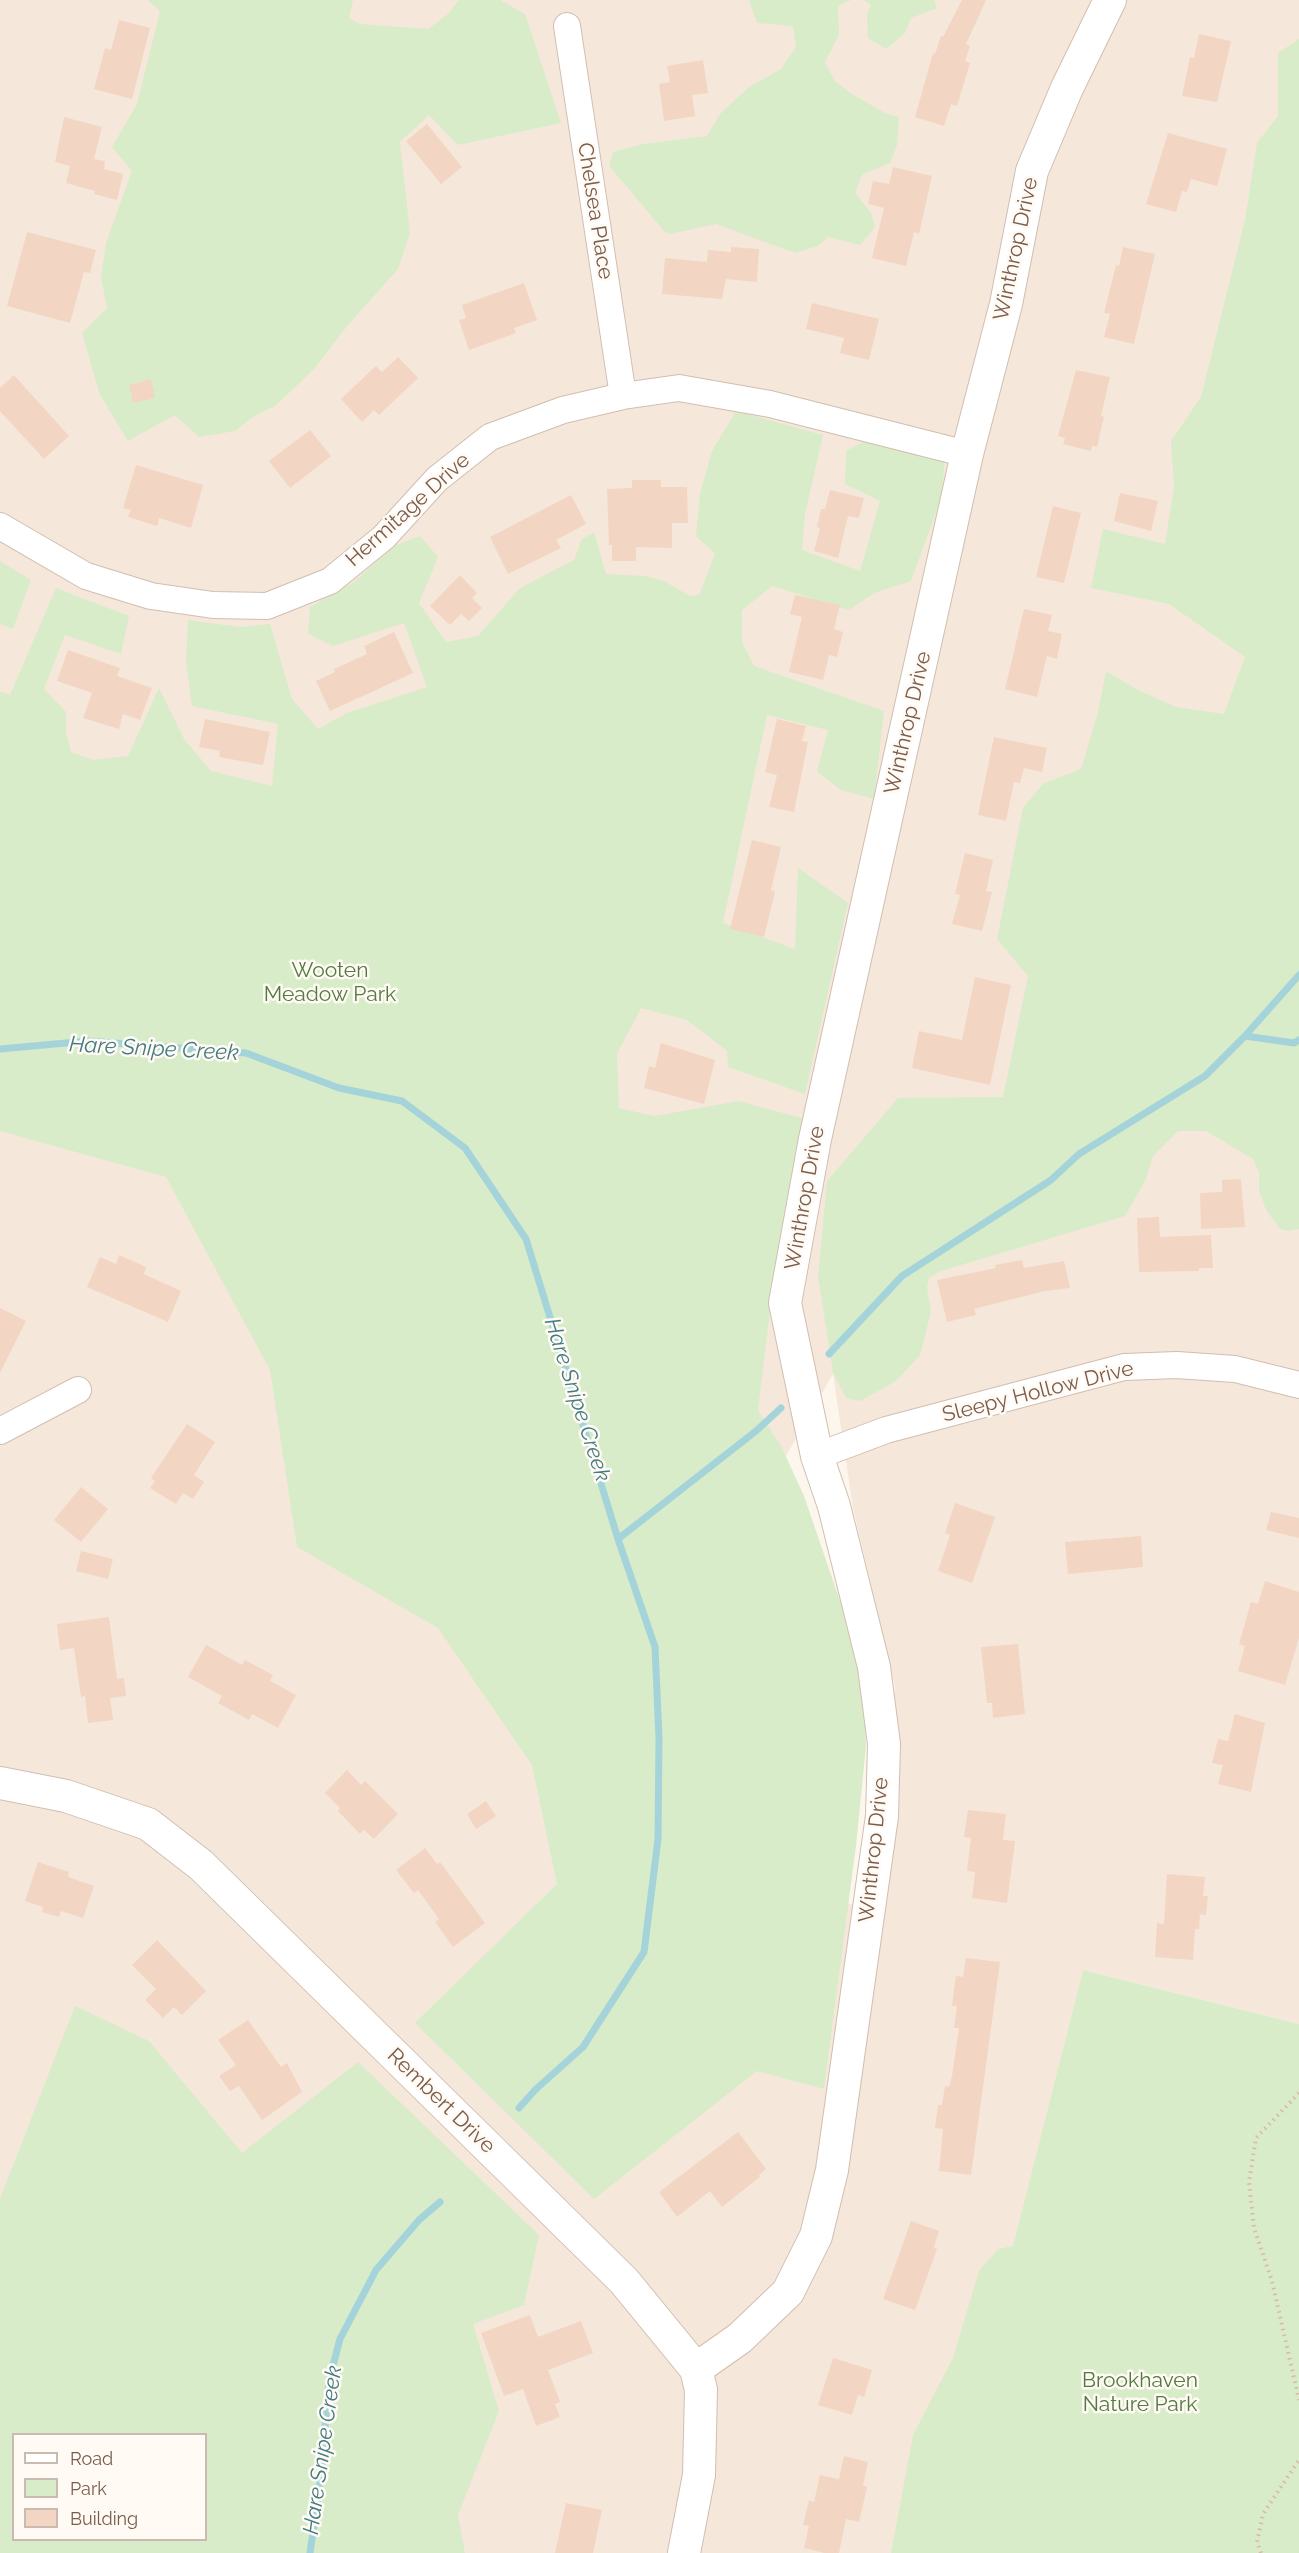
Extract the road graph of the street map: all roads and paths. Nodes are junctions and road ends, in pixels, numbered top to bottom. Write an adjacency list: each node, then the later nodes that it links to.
1 (1110, 0): 4 (street, Winthrop Drive)
2 (567, 26): 3 (street, Chelsea Place)
3 (623, 396): 4 (street, Hermitage Drive); 5 (street, Hermitage Drive)
4 (967, 454): 9 (street, Winthrop Drive)
5 (0, 526)
6 (1299, 1385): 9 (street, Sleepy Hollow Drive)
7 (78, 1390): 8 (street)
8 (0, 1431)
9 (817, 1456): 12 (street, Winthrop Drive)
10 (0, 1783): 12 (street, Rembert Drive)
11 (1299, 2092): 13 (path)
12 (696, 2369): 15 (street)
13 (1299, 2400)
14 (1299, 2460): 16 (path)
15 (684, 2553)
16 (1261, 2553)

